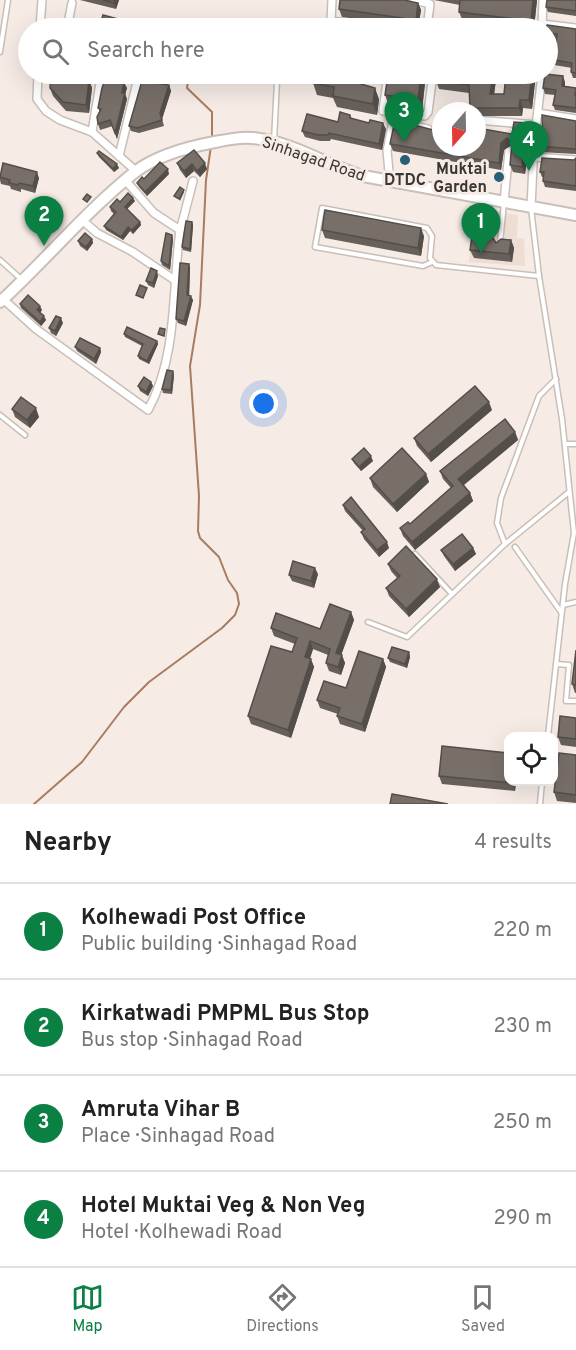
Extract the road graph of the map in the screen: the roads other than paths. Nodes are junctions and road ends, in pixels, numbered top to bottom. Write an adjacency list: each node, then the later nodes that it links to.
1 (8, 0): 14 (lane)
2 (42, 0): 7 (street)
3 (332, 0): 9 (street)
4 (414, 0): 10 (street)
5 (543, 0): 11 (street)
6 (72, 3): 8 (street)
7 (41, 18)
8 (69, 18)
9 (331, 18)
10 (429, 18)
11 (542, 18)
12 (558, 27): 13 (street)
13 (576, 28)
14 (0, 52)
15 (38, 84): 27 (street)
16 (100, 84): 27 (street)
17 (137, 84): 30 (street)
18 (277, 84): 28 (lane)
19 (386, 84): 20 (street)
20 (432, 84)
21 (541, 84): 22 (street)
22 (538, 113): 23 (street); 25 (street)
23 (576, 119)
24 (486, 121): 25 (street)
25 (536, 125): 31 (street)
26 (428, 129): 36 (street)
27 (92, 132): 30 (street)
28 (274, 141): 33 (main road, Sinhagad Road); 36 (main road, Sinhagad Road)
29 (508, 151): 37 (street)
30 (119, 156): 33 (street)
31 (534, 157): 32 (street); 38 (street)
32 (576, 160)
33 (136, 171): 34 (main road, Sinhagad Road)
34 (126, 181): 40 (main road, Sinhagad Road); 41 (street)
35 (193, 181): 41 (street)
36 (390, 182): 37 (main road, Sinhagad Road)
37 (504, 202): 38 (main road, Sinhagad Road); 42 (lane)
38 (531, 207): 39 (main road, Sinhagad Road); 45 (lane)
39 (576, 215)
40 (82, 220): 46 (main road, Sinhagad Road); 47 (street)
41 (180, 231): 47 (street)
42 (500, 247)
43 (0, 260): 46 (lane)
44 (432, 262): 44 (lane); 45 (lane)
45 (539, 276): 49 (lane)
46 (22, 280): 48 (main road, Sinhagad Road)
47 (176, 281): 48 (street)
48 (2, 300)
49 (556, 379): 52 (lane); 57 (lane)
50 (0, 415): 51 (lane)
51 (26, 435)
52 (565, 444): 53 (lane); 54 (lane)
53 (576, 444)
54 (570, 491): 55 (lane); 57 (lane)
55 (570, 499): 56 (lane); 62 (lane)
56 (576, 501)
57 (505, 544): 60 (lane)
58 (515, 546): 63 (lane)
59 (415, 554): 60 (lane)
60 (452, 594): 64 (lane)
61 (576, 602): 62 (lane)
62 (563, 605): 63 (lane)
63 (562, 613): 65 (lane)
64 (368, 622)
65 (556, 664): 66 (lane); 67 (lane)
66 (576, 701)
67 (548, 732)
68 (542, 786): 69 (lane)
69 (540, 804)

